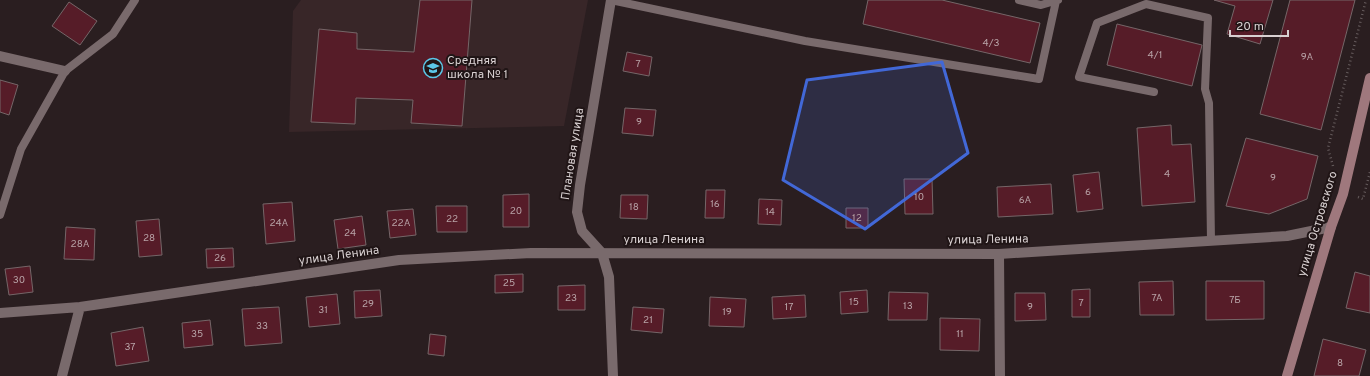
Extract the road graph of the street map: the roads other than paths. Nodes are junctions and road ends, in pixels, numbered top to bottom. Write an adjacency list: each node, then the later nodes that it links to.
1 (135, 0): 6 (lane)
2 (611, 0): 4 (lane); 12 (street, Плановая улица)
3 (1019, 0): 4 (lane)
4 (1057, 0)
5 (0, 56): 6 (street)
6 (65, 71): 9 (lane)
7 (1370, 78): 10 (main road, улица Островского)
8 (1154, 92): 11 (lane)
9 (0, 215)
10 (1331, 227): 11 (street, улица Ленина); 19 (main road, улица Островского)
11 (1211, 241): 13 (street, улица Ленина)
12 (602, 253): 13 (street, улица Ленина); 14 (street, улица Ленина); 17 (street, Плановая улица)
13 (999, 254): 18 (street)
14 (80, 307): 15 (street, улица Ленина); 16 (street)
15 (0, 313)
16 (62, 376)
17 (613, 376)
18 (1000, 376)
19 (1287, 376)

